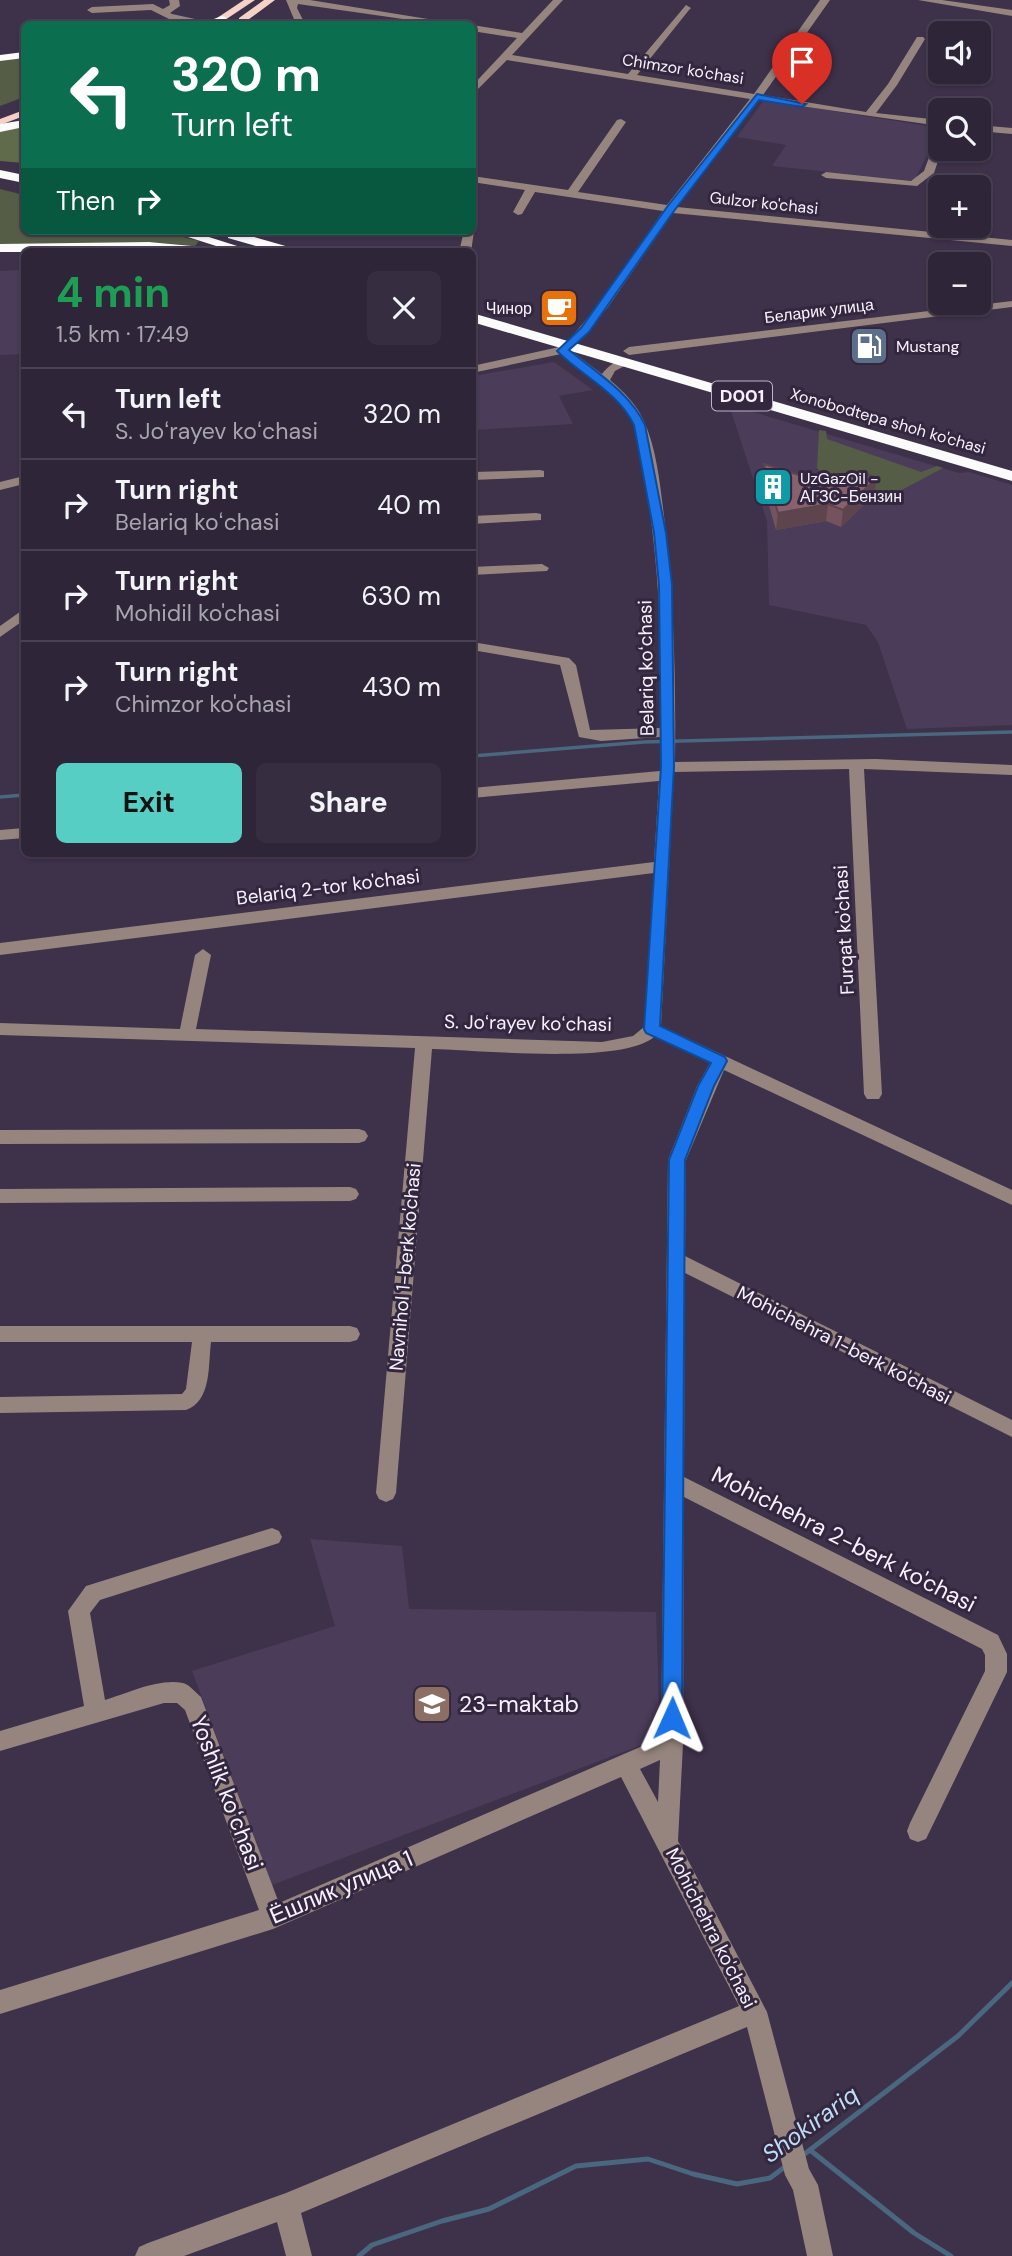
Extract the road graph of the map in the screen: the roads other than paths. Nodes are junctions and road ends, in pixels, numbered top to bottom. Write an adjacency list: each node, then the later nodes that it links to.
1 (174, 0): 11 (street)
2 (250, 0): 14 (main road)
3 (270, 0): 15 (main road)
4 (293, 0): 16 (street); 17 (street)
5 (558, 0): 19 (street)
6 (825, 0): 26 (street)
7 (923, 0): 8 (street)
8 (945, 2): 12 (street)
9 (92, 5): 11 (street)
10 (686, 8): 24 (street)
11 (164, 12): 13 (street)
12 (1012, 13)
13 (200, 21)
14 (215, 21)
15 (240, 21)
16 (298, 21)
17 (442, 21)
18 (476, 29): 19 (street)
19 (523, 36): 22 (street)
20 (920, 39): 30 (street)
21 (21, 55): 23 (highway)
22 (505, 57): 24 (street, Chimzor ko'chasi); 25 (street)
23 (0, 58)
24 (630, 77): 26 (street, Chimzor ko'chasi)
25 (476, 88)
26 (757, 97): 30 (street, Chimzor ko'chasi); 49 (street)
27 (21, 104): 28 (main road)
28 (0, 112)
29 (21, 114): 31 (main road)
30 (869, 115): 33 (street, Chimzor ko'chasi)
31 (0, 122)
32 (621, 122): 48 (street)
33 (928, 122)
34 (21, 124): 35 (highway)
35 (0, 128)
36 (991, 129): 37 (street)
37 (1012, 131)
38 (933, 161): 42 (street)
39 (0, 165): 40 (highway)
40 (21, 167)
41 (0, 174): 43 (highway)
42 (826, 175)
43 (21, 178)
44 (476, 181): 47 (street, Gulzor ko'chasi)
45 (0, 184): 46 (highway)
46 (21, 188)
47 (531, 188): 48 (street, Gulzor ko'chasi); 50 (street)
48 (571, 194): 49 (street, Gulzor ko'chasi)
49 (670, 209): 54 (street, Gulzor ko'chasi); 63 (street)
50 (518, 212)
51 (190, 235): 57 (highway)
52 (233, 235): 58 (highway)
53 (261, 235): 59 (highway)
54 (1012, 243)
55 (0, 248): 56 (highway)
56 (171, 248)
57 (235, 248)
58 (277, 248)
59 (296, 248)
60 (1012, 304): 64 (street, Беларик улица)
61 (476, 307): 63 (highway, Xonobodtepa shoh ko'chasi / D001)
62 (476, 318): 63 (highway, Xonobodtepa shoh ko'chasi / D001)
63 (570, 344): 64 (highway, Xonobodtepa shoh ko'chasi / D001); 65 (street); 66 (street, Belariq koʻchasi)
64 (628, 357): 66 (street); 67 (highway, Xonobodtepa shoh ko'chasi / D001)
65 (476, 369)
66 (603, 382): 81 (street, Belariq koʻchasi)
67 (924, 444): 68 (highway, Xonobodtepa shoh ko'chasi / D001); 71 (highway, Xonobodtepa shoh ko'chasi / D001)
68 (1012, 463)
69 (540, 474): 70 (street)
70 (476, 476)
71 (1012, 476)
72 (21, 481): 73 (street)
73 (0, 485)
74 (536, 517): 75 (street)
75 (476, 520)
76 (542, 568): 77 (street)
77 (476, 571)
78 (21, 616): 79 (street)
79 (0, 633)
80 (476, 647): 81 (street)
81 (667, 738): 84 (street, Belariq koʻchasi)
82 (856, 764): 83 (street); 84 (street); 96 (street, Furqat ko'chasi)
83 (1012, 770)
84 (667, 771): 85 (street); 88 (street, Belariq koʻchasi)
85 (476, 793)
86 (21, 833): 87 (street)
87 (0, 835)
88 (660, 867): 89 (street, Belariq 2-tor ko'chasi); 92 (street, Belariq koʻchasi)
89 (0, 949)
90 (203, 955): 93 (street)
91 (0, 1029): 93 (street, S. Joʻrayev koʻchasi)
92 (652, 1029): 94 (street, S. Joʻrayev koʻchasi); 95 (street)
93 (187, 1033): 94 (street, S. Joʻrayev koʻchasi)
94 (424, 1042): 109 (street, Navnihol 1-berk ko'chasi)
95 (720, 1061): 101 (street); 102 (street, Mohichehra ko'chasi)
96 (873, 1094)
97 (359, 1136): 98 (street)
98 (0, 1137)
99 (350, 1194): 100 (street)
100 (0, 1196)
101 (1012, 1198)
102 (676, 1260): 107 (street, Mohichehra 1-berk ko'chasi); 108 (street, Mohichehra ko'chasi)
103 (0, 1334): 104 (street)
104 (202, 1334): 105 (street); 106 (street)
105 (350, 1334)
106 (0, 1405)
107 (1012, 1429)
108 (675, 1482): 113 (street, Mohichehra ko'chasi); 115 (street, Mohichehra 2-berk ko'chasi)
109 (386, 1493)
110 (272, 1537): 111 (street)
111 (96, 1713): 112 (street, Yoshlik koʻchasi); 117 (street, Yoshlik koʻchasi)
112 (0, 1741)
113 (672, 1744): 114 (street, Ёшлик улица 1); 116 (street, Mohichehra ko'chasi)
114 (626, 1764): 116 (street); 117 (street, Ёшлик улица 1)
115 (918, 1831)
116 (667, 1842): 119 (street, Mohichehra ko'chasi)
117 (273, 1917): 118 (street, Ёшлик улица 1)
118 (0, 2002)
119 (755, 2012): 120 (street); 123 (street, Mohichehra ko'chasi)
120 (286, 2206): 121 (street); 122 (street)
121 (148, 2256)
122 (299, 2256)
123 (820, 2256)

